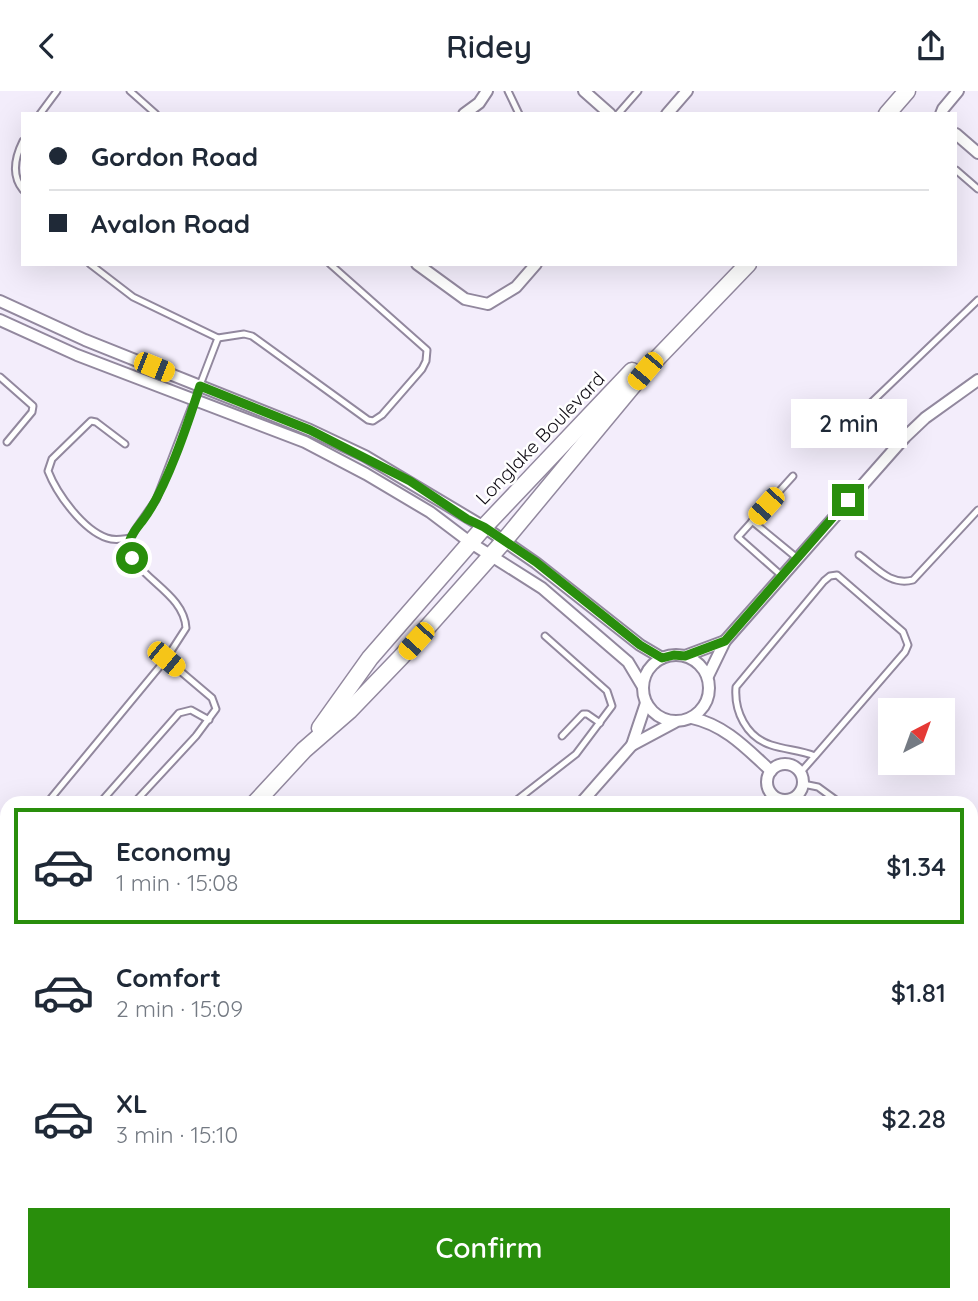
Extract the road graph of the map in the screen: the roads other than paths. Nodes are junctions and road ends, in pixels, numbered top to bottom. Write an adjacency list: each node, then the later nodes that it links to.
1 (57, 91): 11 (lane)
2 (130, 91): 12 (lane)
3 (487, 91): 13 (street)
4 (508, 91): 14 (lane)
5 (584, 91): 15 (street)
6 (638, 91): 16 (lane)
7 (687, 91): 17 (street)
8 (899, 91): 18 (main road)
9 (907, 91): 19 (main road)
10 (958, 91): 20 (street)
11 (41, 112)
12 (154, 112)
13 (467, 112)
14 (518, 112)
15 (608, 112)
16 (620, 112)
17 (669, 112)
18 (881, 112)
19 (889, 112)
20 (942, 112)
21 (957, 135): 23 (street)
22 (21, 148): 25 (lane)
23 (978, 153)
24 (957, 171): 26 (lane)
25 (21, 187)
26 (978, 189)
27 (93, 266): 36 (lane)
28 (332, 266): 36 (lane)
29 (420, 266): 30 (street)
30 (534, 266)
31 (738, 266): 47 (main road, Longlake Boulevard)
32 (746, 266): 49 (main road, Longlake Boulevard)
33 (0, 301): 39 (street)
34 (978, 302): 41 (lane)
35 (0, 320): 40 (street)
36 (218, 338): 39 (lane)
37 (0, 377): 42 (lane)
38 (978, 380): 53 (street)
39 (200, 386): 40 (lane); 47 (street)
40 (195, 400): 48 (lane); 50 (street)
41 (851, 422)
42 (7, 442)
43 (125, 444): 48 (lane)
44 (793, 476): 46 (lane)
45 (978, 510): 52 (lane)
46 (752, 521): 53 (lane); 54 (lane)
47 (484, 527): 49 (street); 50 (main road, Longlake Boulevard)
48 (130, 538): 59 (lane)
49 (505, 541): 51 (main road, Longlake Boulevard); 58 (street)
50 (471, 543): 51 (street); 71 (main road, Longlake Boulevard)
51 (492, 555): 61 (street); 71 (main road, Longlake Boulevard)
52 (859, 555)
53 (797, 558): 54 (street)
54 (782, 576): 56 (street)
55 (545, 636): 67 (lane)
56 (725, 641): 57 (street); 60 (street)
57 (685, 656): 58 (street); 60 (street)
58 (662, 658): 61 (street)
59 (166, 659): 65 (lane); 75 (lane)
60 (708, 676): 62 (street)
61 (643, 687): 63 (street)
62 (709, 695): 64 (street); 68 (street)
63 (646, 703): 66 (street); 70 (street)
64 (692, 718): 66 (street); 68 (street)
65 (209, 720): 76 (lane); 77 (lane)
66 (675, 722): 70 (street)
67 (600, 723): 69 (lane); 79 (lane)
68 (726, 732): 73 (street)
69 (562, 736)
70 (632, 745): 80 (street)
71 (304, 750): 78 (main road, Longlake Boulevard)
72 (815, 756): 72 (lane); 74 (lane)
73 (771, 771): 74 (street); 81 (street)
74 (802, 779): 82 (street); 83 (lane)
75 (53, 796)
76 (106, 796)
77 (140, 796)
78 (261, 796)
79 (522, 796)
80 (587, 796)
81 (775, 796)
82 (796, 796)
83 (830, 796)

